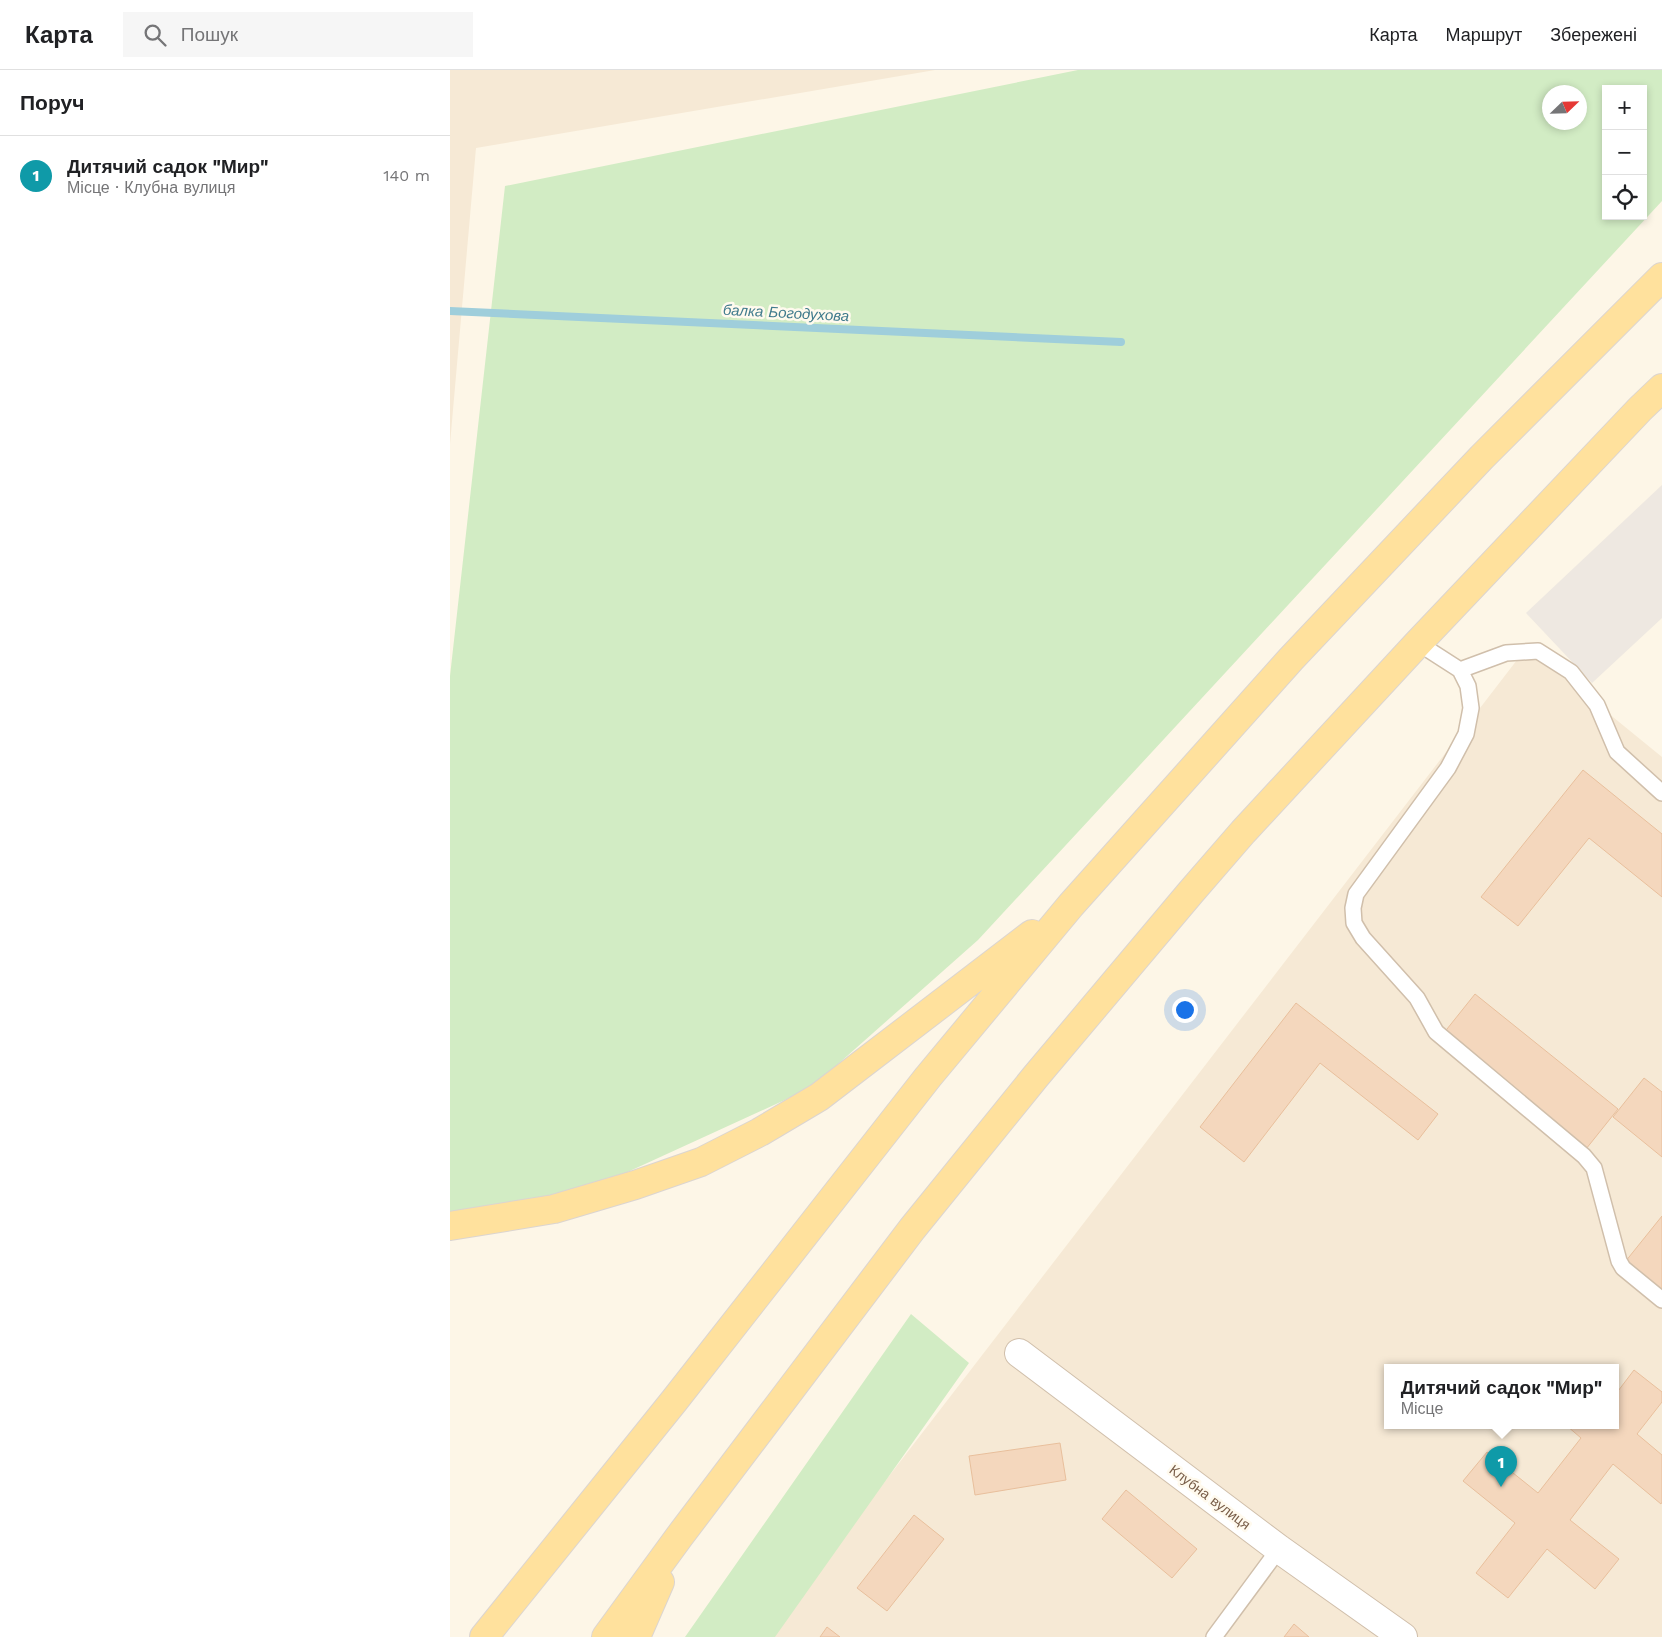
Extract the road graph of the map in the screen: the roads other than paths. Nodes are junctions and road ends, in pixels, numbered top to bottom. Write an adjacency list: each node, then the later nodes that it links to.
1 (1662, 277): 6 (main road)
2 (1662, 388): 3 (main road)
3 (1418, 643): 4 (lane); 10 (main road)
4 (1460, 670): 5 (lane); 8 (lane)
5 (1662, 793)
6 (1071, 905): 7 (main road); 12 (main road)
7 (450, 1226)
8 (1662, 1300)
9 (1018, 1353): 11 (street, Клубна вулиця)
10 (679, 1537): 13 (main road); 14 (main road)
11 (1279, 1549): 15 (lane); 16 (street, Клубна вулиця)
12 (484, 1637)
13 (606, 1637)
14 (636, 1637)
15 (1214, 1637)
16 (1403, 1637)

